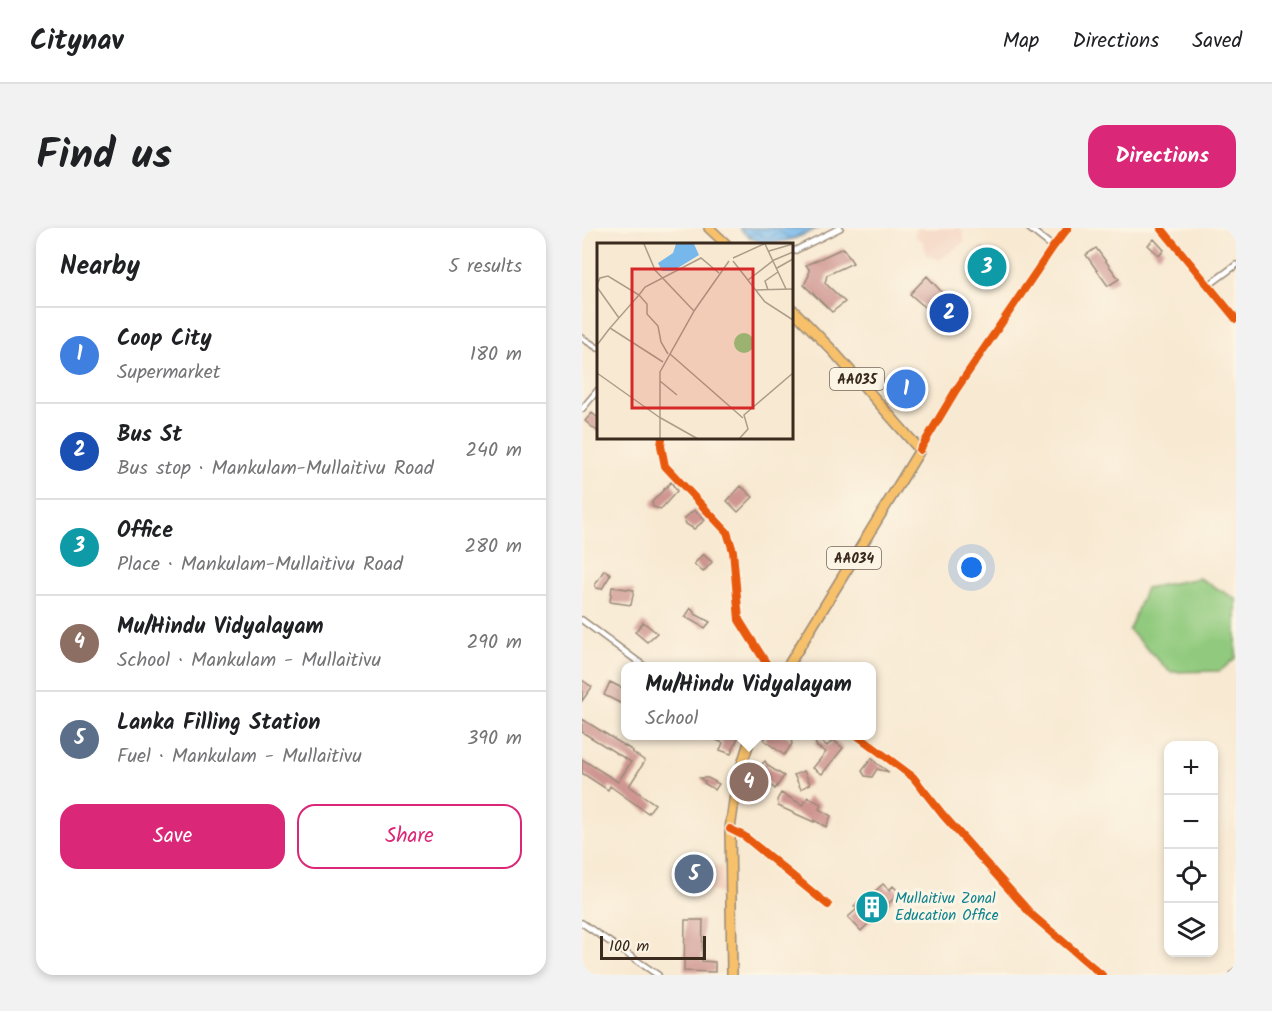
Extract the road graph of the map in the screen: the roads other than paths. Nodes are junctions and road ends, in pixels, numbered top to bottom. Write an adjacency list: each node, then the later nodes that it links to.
1 (709, 228): 6 (highway)
2 (840, 228): 8 (street)
3 (1029, 228): 7 (street)
4 (1068, 228): 7 (street)
5 (1161, 228): 10 (street)
6 (725, 243)
7 (1053, 247): 18 (street)
8 (794, 251)
9 (1236, 265): 10 (street)
10 (1209, 285): 12 (street)
11 (794, 311): 18 (highway, AA035)
12 (1236, 319)
13 (582, 338): 14 (street)
14 (597, 347)
15 (597, 391): 16 (street)
16 (582, 409)
17 (662, 440): 21 (street)
18 (920, 450): 22 (highway, AA034)
19 (582, 620): 20 (street)
20 (639, 662)
21 (765, 662)
22 (790, 662)
23 (749, 740): 25 (highway)
24 (865, 740): 30 (street)
25 (730, 829): 26 (street); 29 (highway)
26 (828, 905)
27 (582, 923): 28 (street)
28 (658, 975)
29 (732, 975)
30 (1102, 975)

